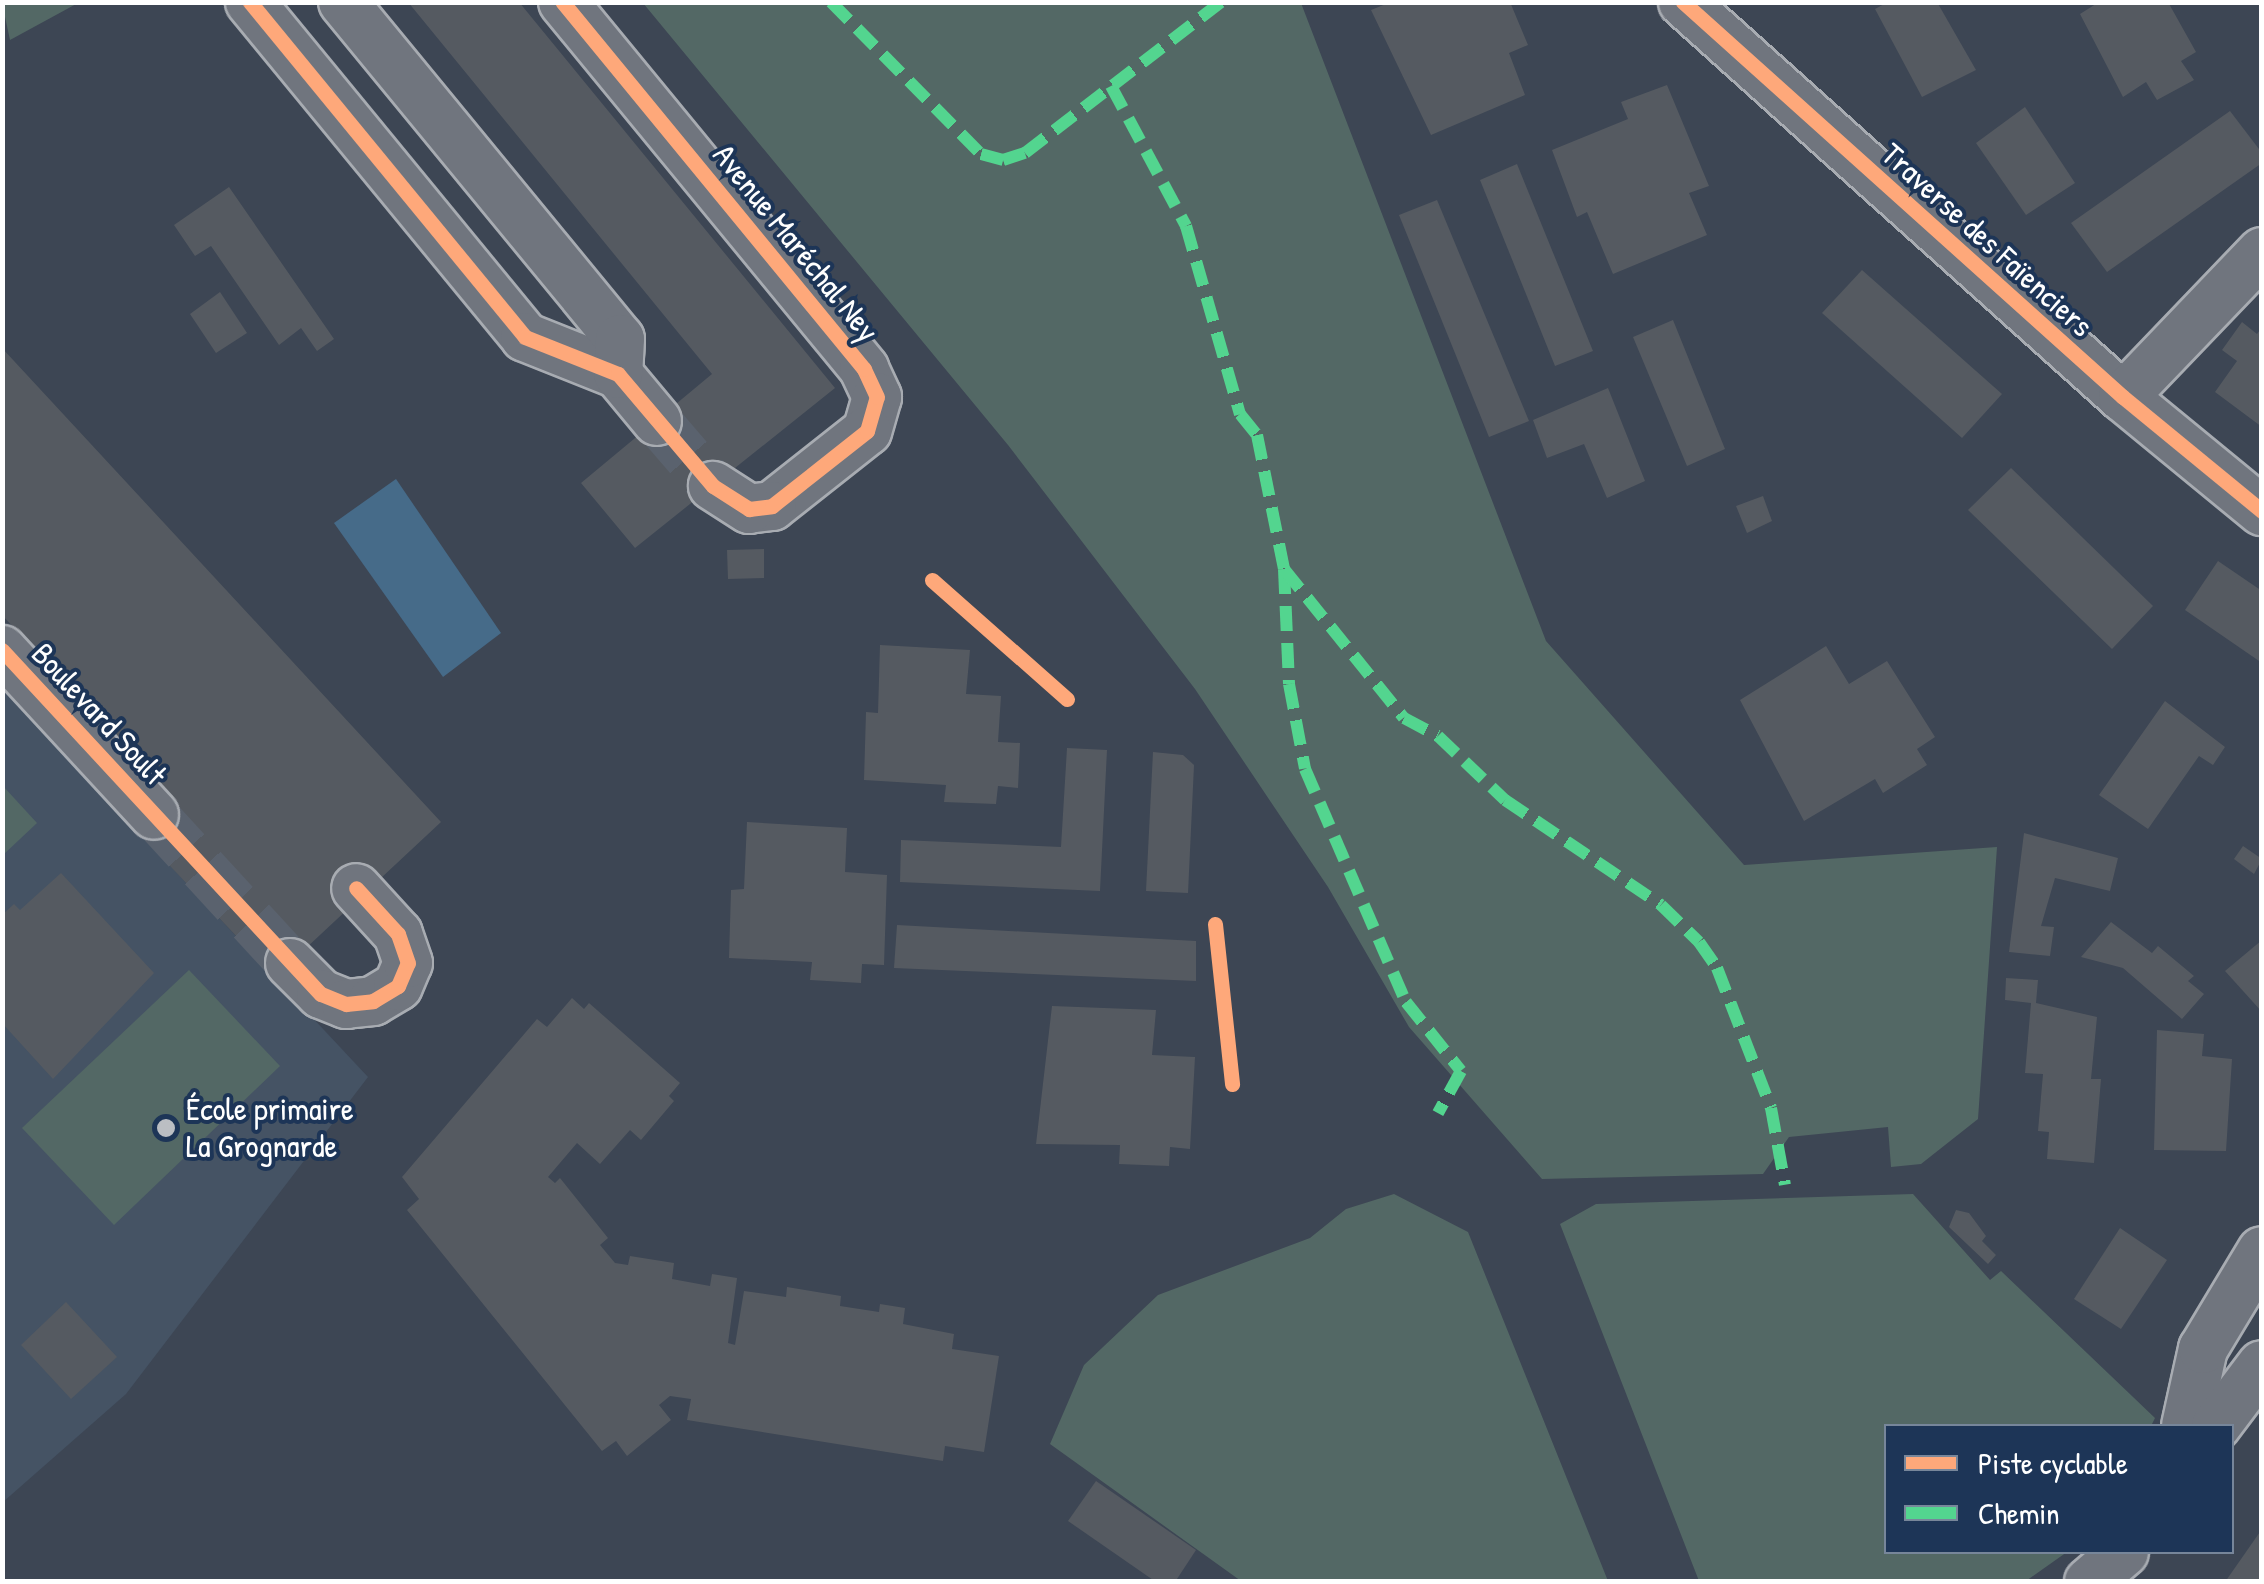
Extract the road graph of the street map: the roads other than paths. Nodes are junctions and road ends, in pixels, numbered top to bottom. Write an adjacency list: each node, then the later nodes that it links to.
1 (250, 2): 6 (street)
2 (343, 2): 6 (street)
3 (563, 2): 9 (street, Avenue Maréchal Ney)
4 (1683, 2): 7 (street, Traverse des Faïenciers)
5 (2262, 252): 7 (street)
6 (618, 374): 8 (street)
7 (2123, 398): 10 (street, Traverse des Faïenciers)
8 (658, 420)
9 (712, 486)
10 (2262, 510)
11 (2, 650): 12 (street, Boulevard Soult)
12 (154, 814)
13 (356, 888): 14 (street)
14 (290, 962)
15 (2262, 1251): 16 (street)
16 (2203, 1349): 17 (street); 18 (street)
17 (2262, 1362): 19 (street)
18 (2186, 1424)
19 (2217, 1424)
20 (2122, 1554): 21 (street)
21 (2088, 1582)

